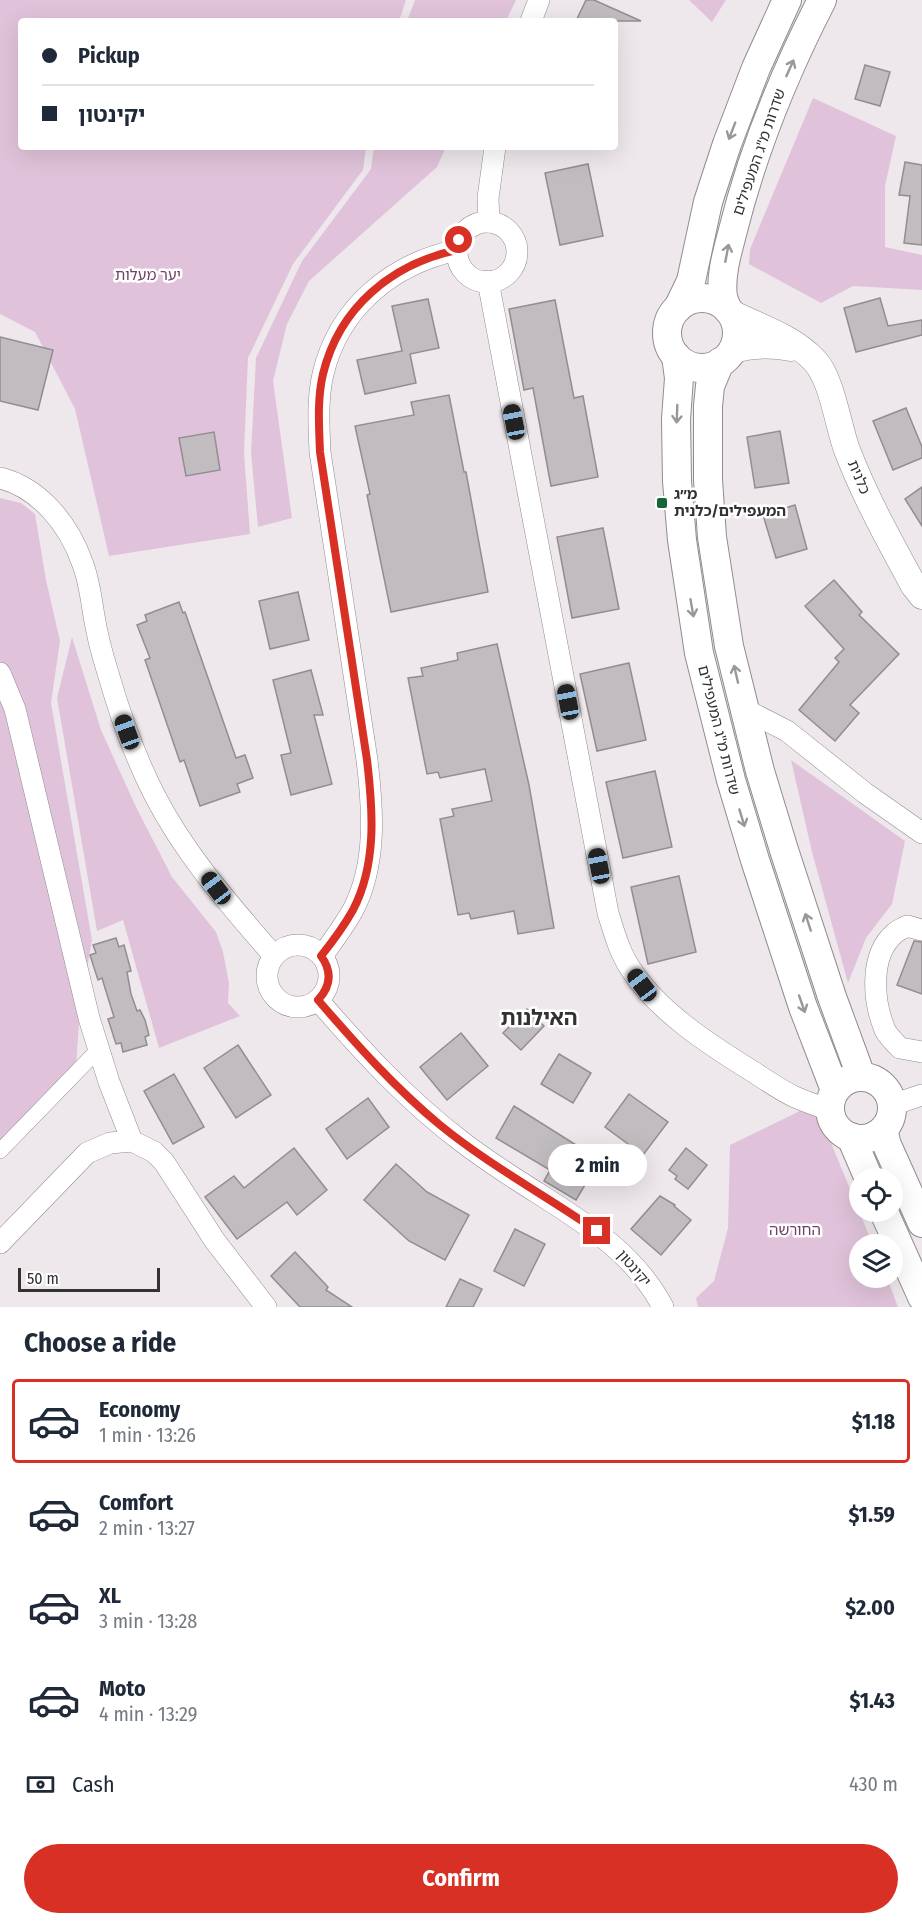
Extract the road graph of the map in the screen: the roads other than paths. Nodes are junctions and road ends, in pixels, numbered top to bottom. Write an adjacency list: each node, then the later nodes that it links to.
1 (539, 0): 4 (street)
2 (788, 0): 9 (main road, שדרות מ"ג המעפילים, one-way to 9)
3 (822, 0): 10 (main road, שדרות מ"ג המעפילים, one-way to 3)
4 (532, 18)
5 (495, 150): 6 (street)
6 (489, 222): 7 (street); 8 (street)
7 (457, 250): 8 (street); 21 (street)
8 (488, 281): 27 (street)
9 (678, 308): 10 (main road); 12 (main road)
10 (730, 312): 11 (street, כלנית); 13 (main road)
11 (808, 354): 13 (street); 15 (street, כלנית)
12 (676, 356): 13 (main road); 27 (main road, שדרות מ"ג המעפילים, one-way to 27)
13 (726, 357): 17 (main road, שדרות מ"ג המעפילים, one-way to 13)
14 (0, 478): 20 (street)
15 (922, 596)
16 (0, 673): 23 (street)
17 (744, 709): 18 (street); 25 (main road, שדרות מ"ג המעפילים, one-way to 17)
18 (922, 833)
19 (922, 930): 24 (street)
20 (274, 956): 21 (street); 22 (street)
21 (321, 956): 22 (street)
22 (318, 1000): 38 (street, יקינטון)
23 (98, 1050): 30 (street); 31 (street)
24 (922, 1052)
25 (861, 1076): 27 (main road); 28 (main road)
26 (922, 1095): 28 (street)
27 (832, 1100): 29 (main road)
28 (887, 1117): 29 (main road); 34 (main road)
29 (851, 1137): 32 (main road)
30 (132, 1141): 35 (street); 37 (street)
31 (0, 1150)
32 (864, 1168)
33 (888, 1222): 36 (main road)
34 (922, 1223)
35 (0, 1243)
36 (922, 1297)
37 (266, 1307)
38 (663, 1307)

